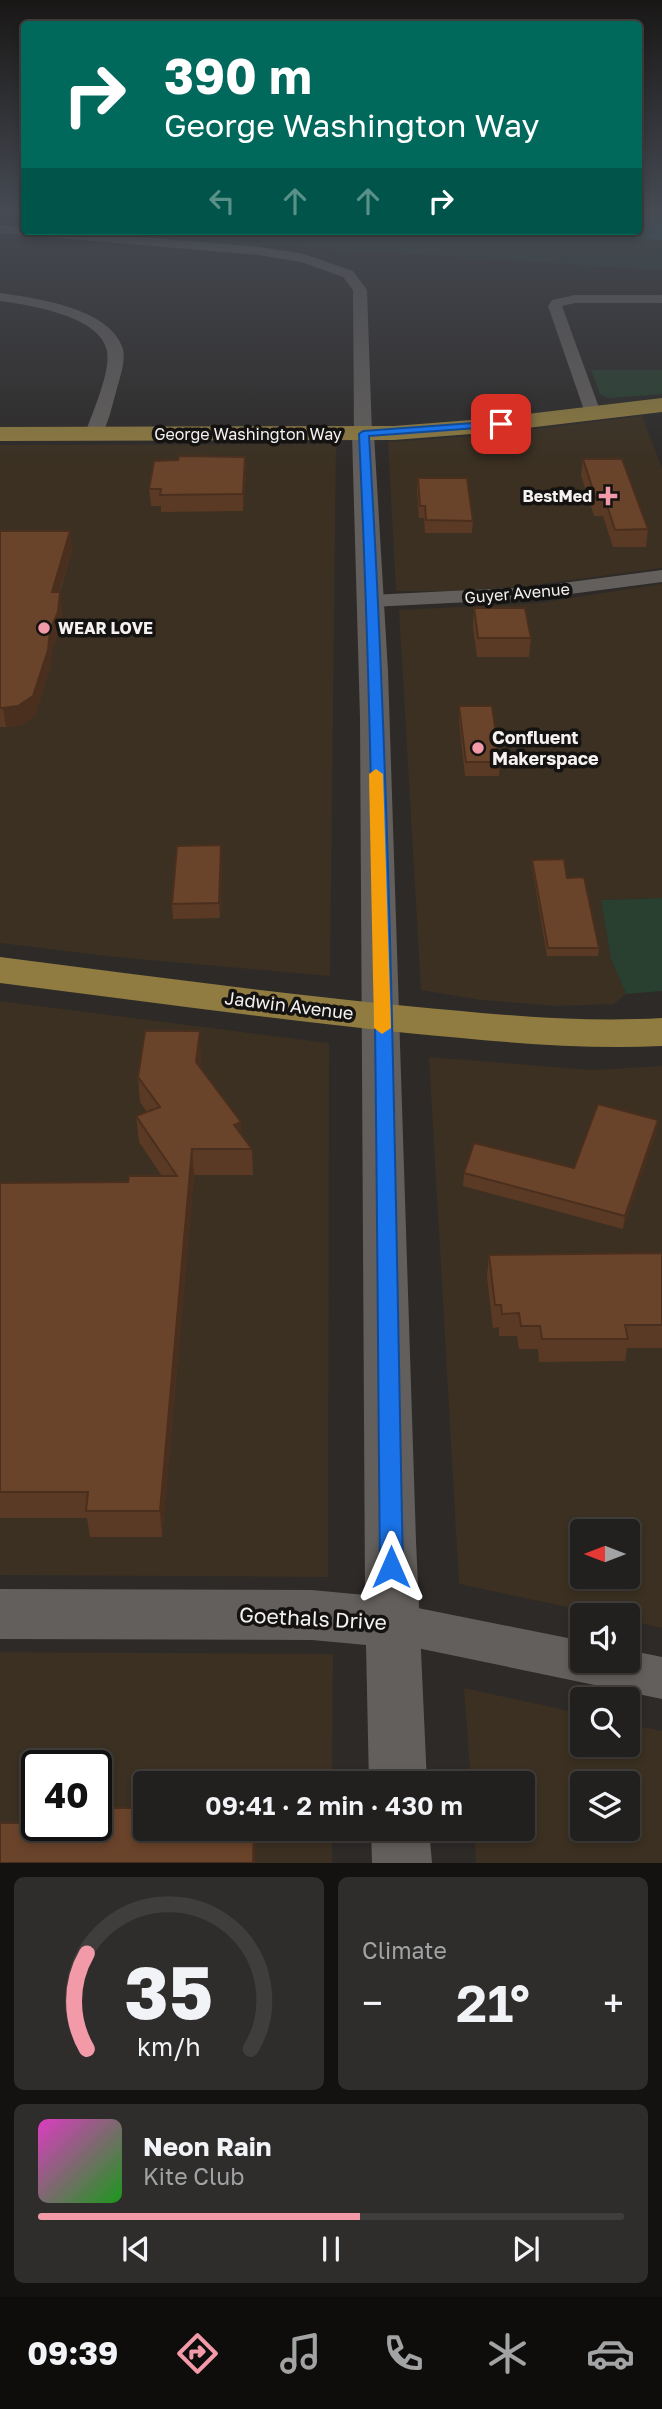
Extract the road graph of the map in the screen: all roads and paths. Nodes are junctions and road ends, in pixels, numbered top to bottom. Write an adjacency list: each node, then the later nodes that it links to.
1 (360, 296): 8 (street)
2 (0, 297): 7 (street)
3 (662, 299): 5 (street)
4 (662, 405): 5 (main road, George Washington Way)
5 (593, 413): 8 (main road, George Washington Way)
6 (0, 434): 7 (main road, George Washington Way)
7 (94, 434): 8 (main road, George Washington Way)
8 (363, 434): 10 (street)
9 (662, 576): 10 (street, Guyer Avenue)
10 (371, 601): 12 (street)
11 (0, 970): 12 (main road, Jadwin Avenue)
12 (382, 1017): 13 (main road, Jadwin Avenue); 15 (street)
13 (662, 1032)
14 (0, 1614): 15 (street, Goethals Drive)
15 (393, 1623): 16 (street, Goethals Drive); 17 (street)
16 (662, 1678)
17 (398, 1771)
18 (401, 1841): 19 (street)
19 (402, 1863)

